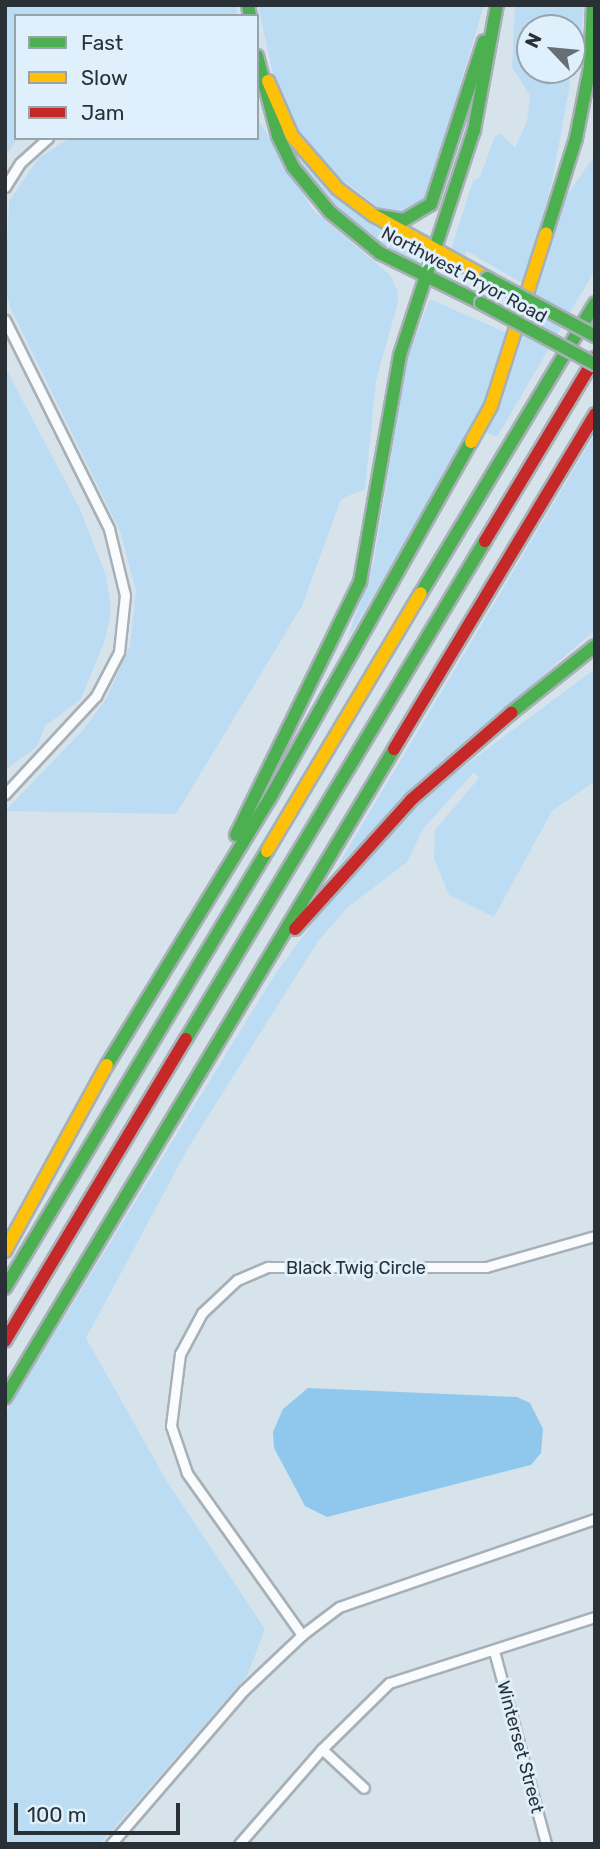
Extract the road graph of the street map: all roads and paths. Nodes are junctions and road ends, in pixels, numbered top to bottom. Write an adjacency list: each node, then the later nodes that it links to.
1 (496, 5): 7 (main road); 8 (main road)
2 (593, 5): 20 (main road)
3 (259, 61): 7 (main road, Northwest Pryor Road)
4 (259, 66): 9 (main road, Northwest Pryor Road)
5 (46, 140): 6 (street)
6 (5, 187)
7 (373, 215): 8 (main road, Northwest Pryor Road)
8 (435, 249): 9 (main road); 12 (main road, Northwest Pryor Road, bridge)
9 (424, 277): 14 (main road, Northwest Pryor Road, bridge); 20 (main road)
10 (595, 303): 24 (main road)
11 (5, 320): 19 (street)
12 (595, 336)
13 (595, 358): 25 (main road)
14 (595, 364)
15 (595, 414): 21 (main road)
16 (595, 646): 18 (main road)
17 (595, 653): 18 (main road)
18 (557, 677): 21 (main road)
19 (5, 794)
20 (196, 916): 23 (main road)
21 (270, 957): 26 (main road)
22 (595, 1236): 29 (street, Black Twig Circle)
23 (5, 1251)
24 (5, 1288)
25 (5, 1341)
26 (5, 1398)
27 (595, 1519): 29 (street)
28 (595, 1617): 30 (street)
29 (302, 1635): 33 (street)
30 (494, 1651): 31 (street); 35 (street, Winterset Street)
31 (322, 1749): 32 (street); 34 (street)
32 (364, 1788)
33 (111, 1844)
34 (239, 1844)
35 (546, 1844)

